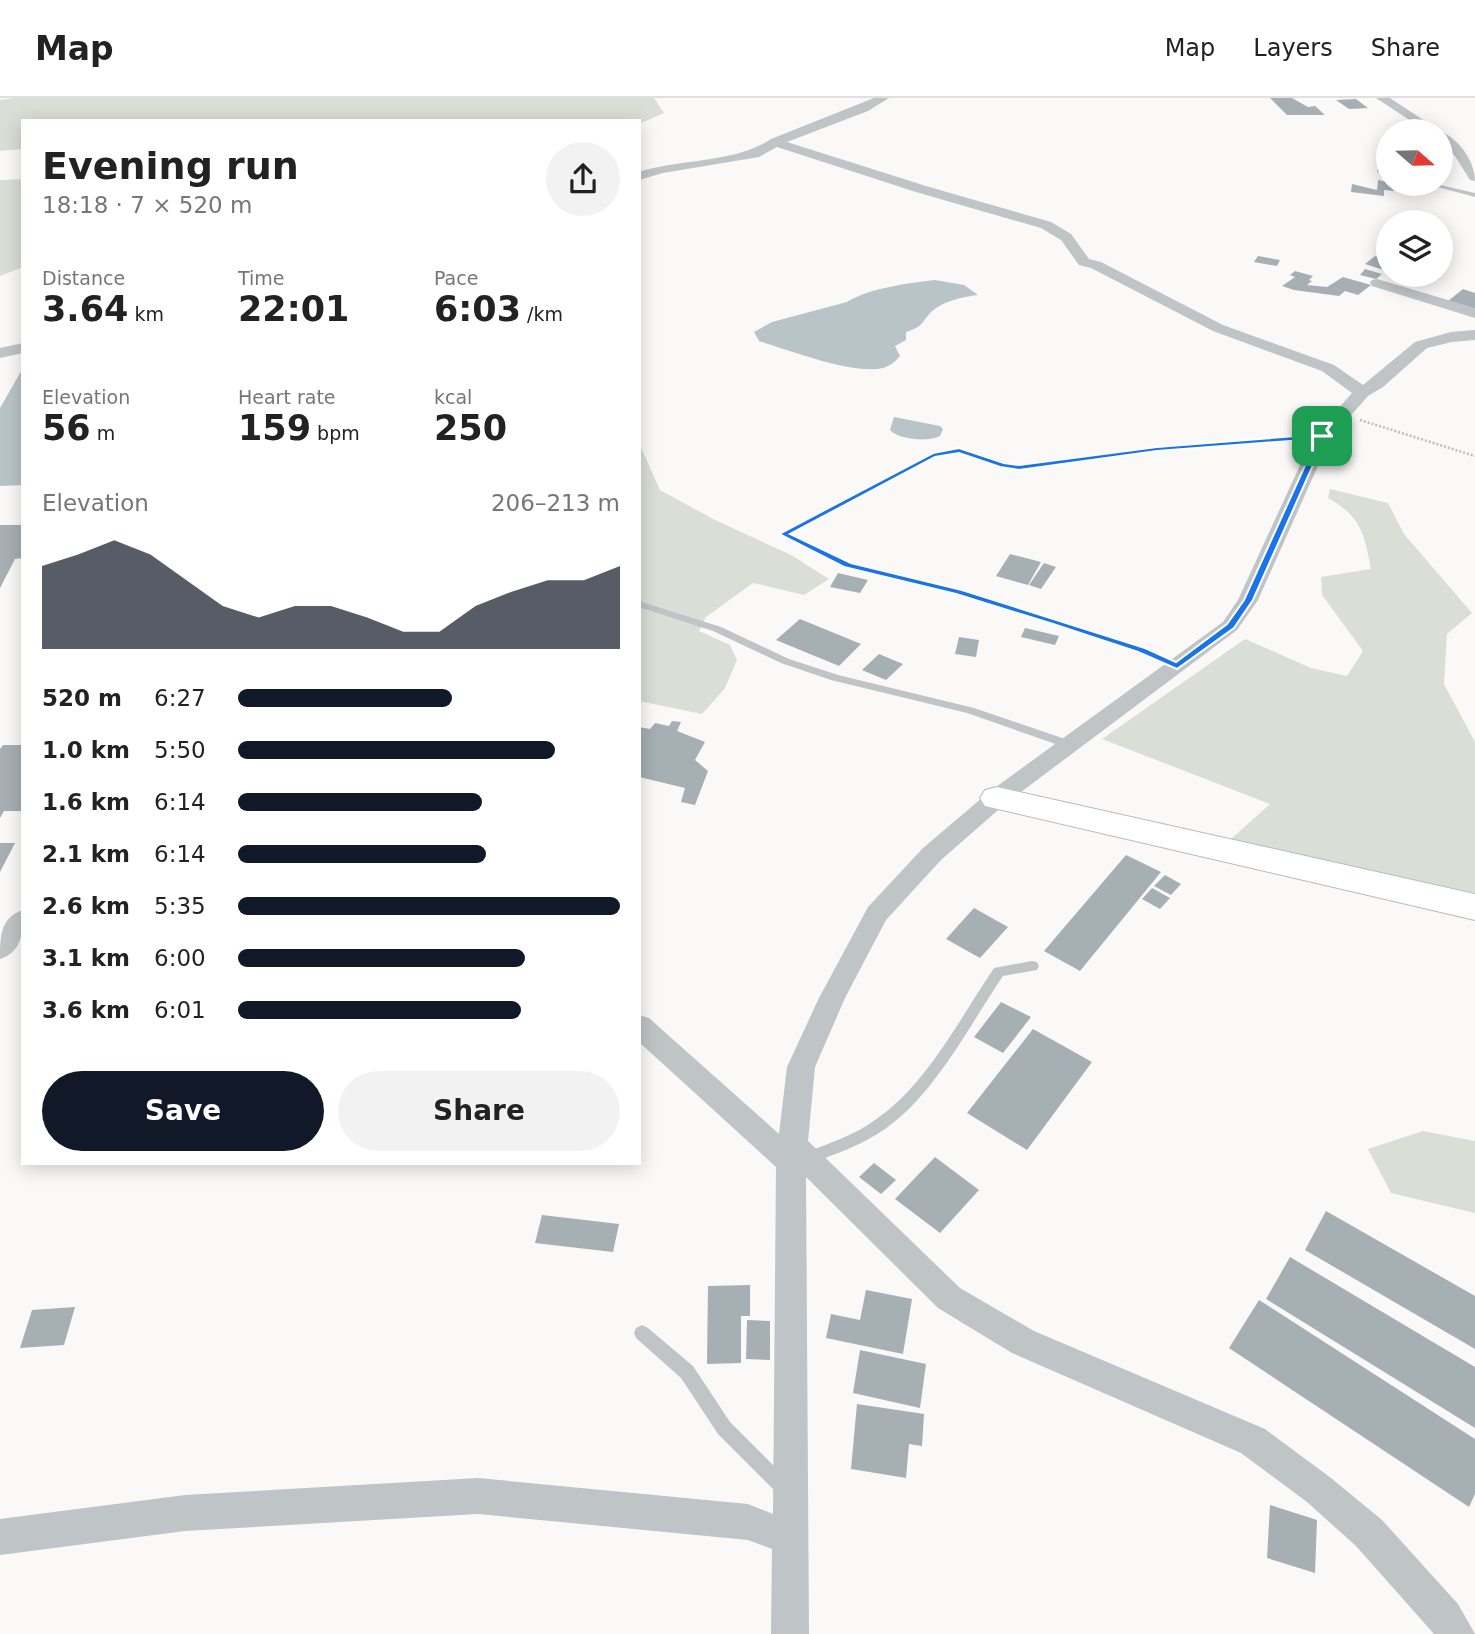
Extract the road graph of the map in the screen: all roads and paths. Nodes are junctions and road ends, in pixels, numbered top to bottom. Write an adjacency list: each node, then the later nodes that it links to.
1 (883, 98): 4 (street)
2 (1382, 98): 3 (street)
3 (1415, 119)
4 (775, 142): 6 (street); 15 (street)
5 (1453, 147): 7 (street)
6 (641, 175)
7 (1475, 177)
8 (1453, 190): 9 (lane)
9 (1475, 195)
10 (1390, 287): 11 (street)
11 (1475, 313)
12 (1475, 335): 15 (street)
13 (21, 348): 14 (street)
14 (0, 353)
15 (1362, 392): 16 (street)
16 (1343, 414): 17 (street); 18 (path)
17 (1322, 436): 20 (street); 20 (path)
18 (1475, 456)
19 (641, 604): 21 (lane)
20 (1177, 666): 21 (street)
21 (1069, 746): 22 (street)
22 (997, 798): 23 (street); 28 (street)
23 (1475, 907)
24 (21, 922): 25 (street)
25 (0, 949)
26 (1032, 966): 28 (lane)
27 (641, 1029): 28 (street)
28 (797, 1155): 30 (street); 34 (street)
29 (642, 1333): 30 (lane)
30 (791, 1494): 32 (street)
31 (0, 1537): 32 (street)
32 (791, 1539): 33 (street)
33 (790, 1634)
34 (1456, 1634)

